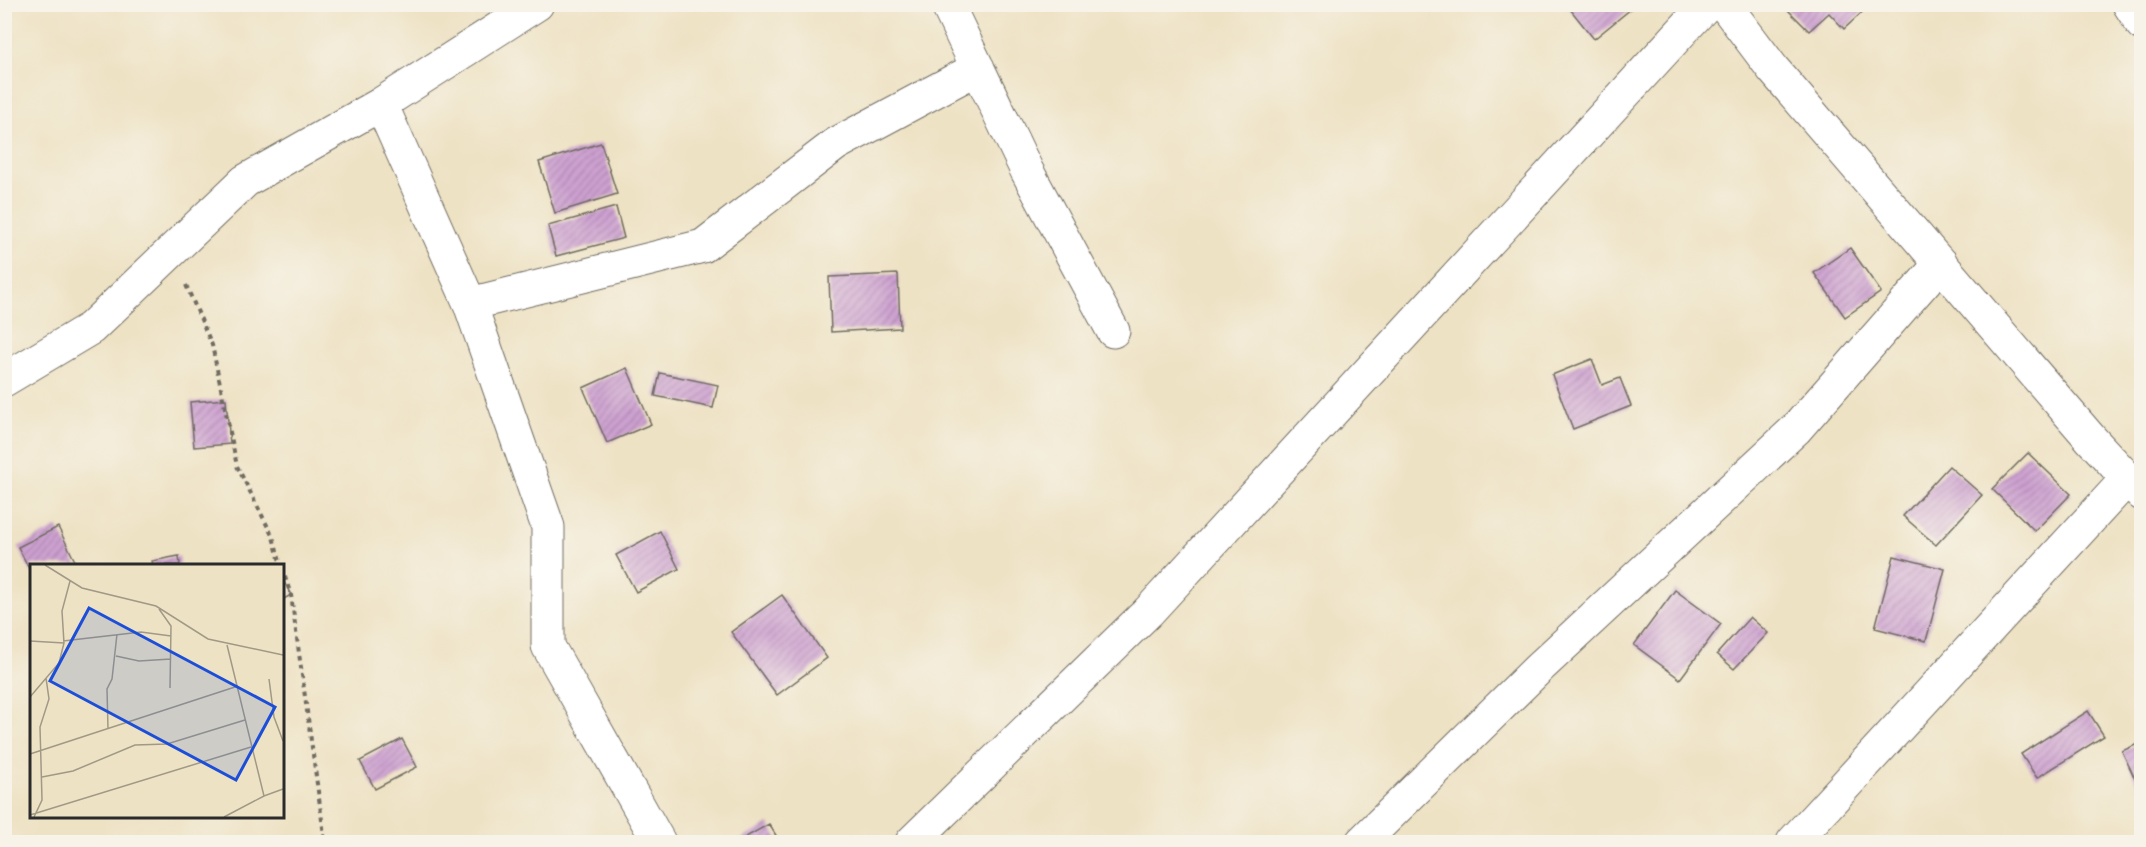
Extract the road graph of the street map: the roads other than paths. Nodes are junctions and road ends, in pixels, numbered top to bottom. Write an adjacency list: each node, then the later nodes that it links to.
1 (537, 4): 8 (street)
2 (947, 4): 7 (street)
3 (1707, 4): 15 (street)
4 (1724, 4): 9 (street)
5 (2129, 4): 6 (street)
6 (2142, 24)
7 (978, 68): 10 (street); 11 (street)
8 (381, 104): 10 (street); 12 (street)
9 (1941, 263): 13 (street); 16 (street)
10 (470, 304): 14 (street)
11 (1113, 331)
12 (4, 380)
13 (2134, 486): 17 (street)
14 (659, 843)
15 (912, 843)
16 (1362, 843)
17 (1793, 843)

